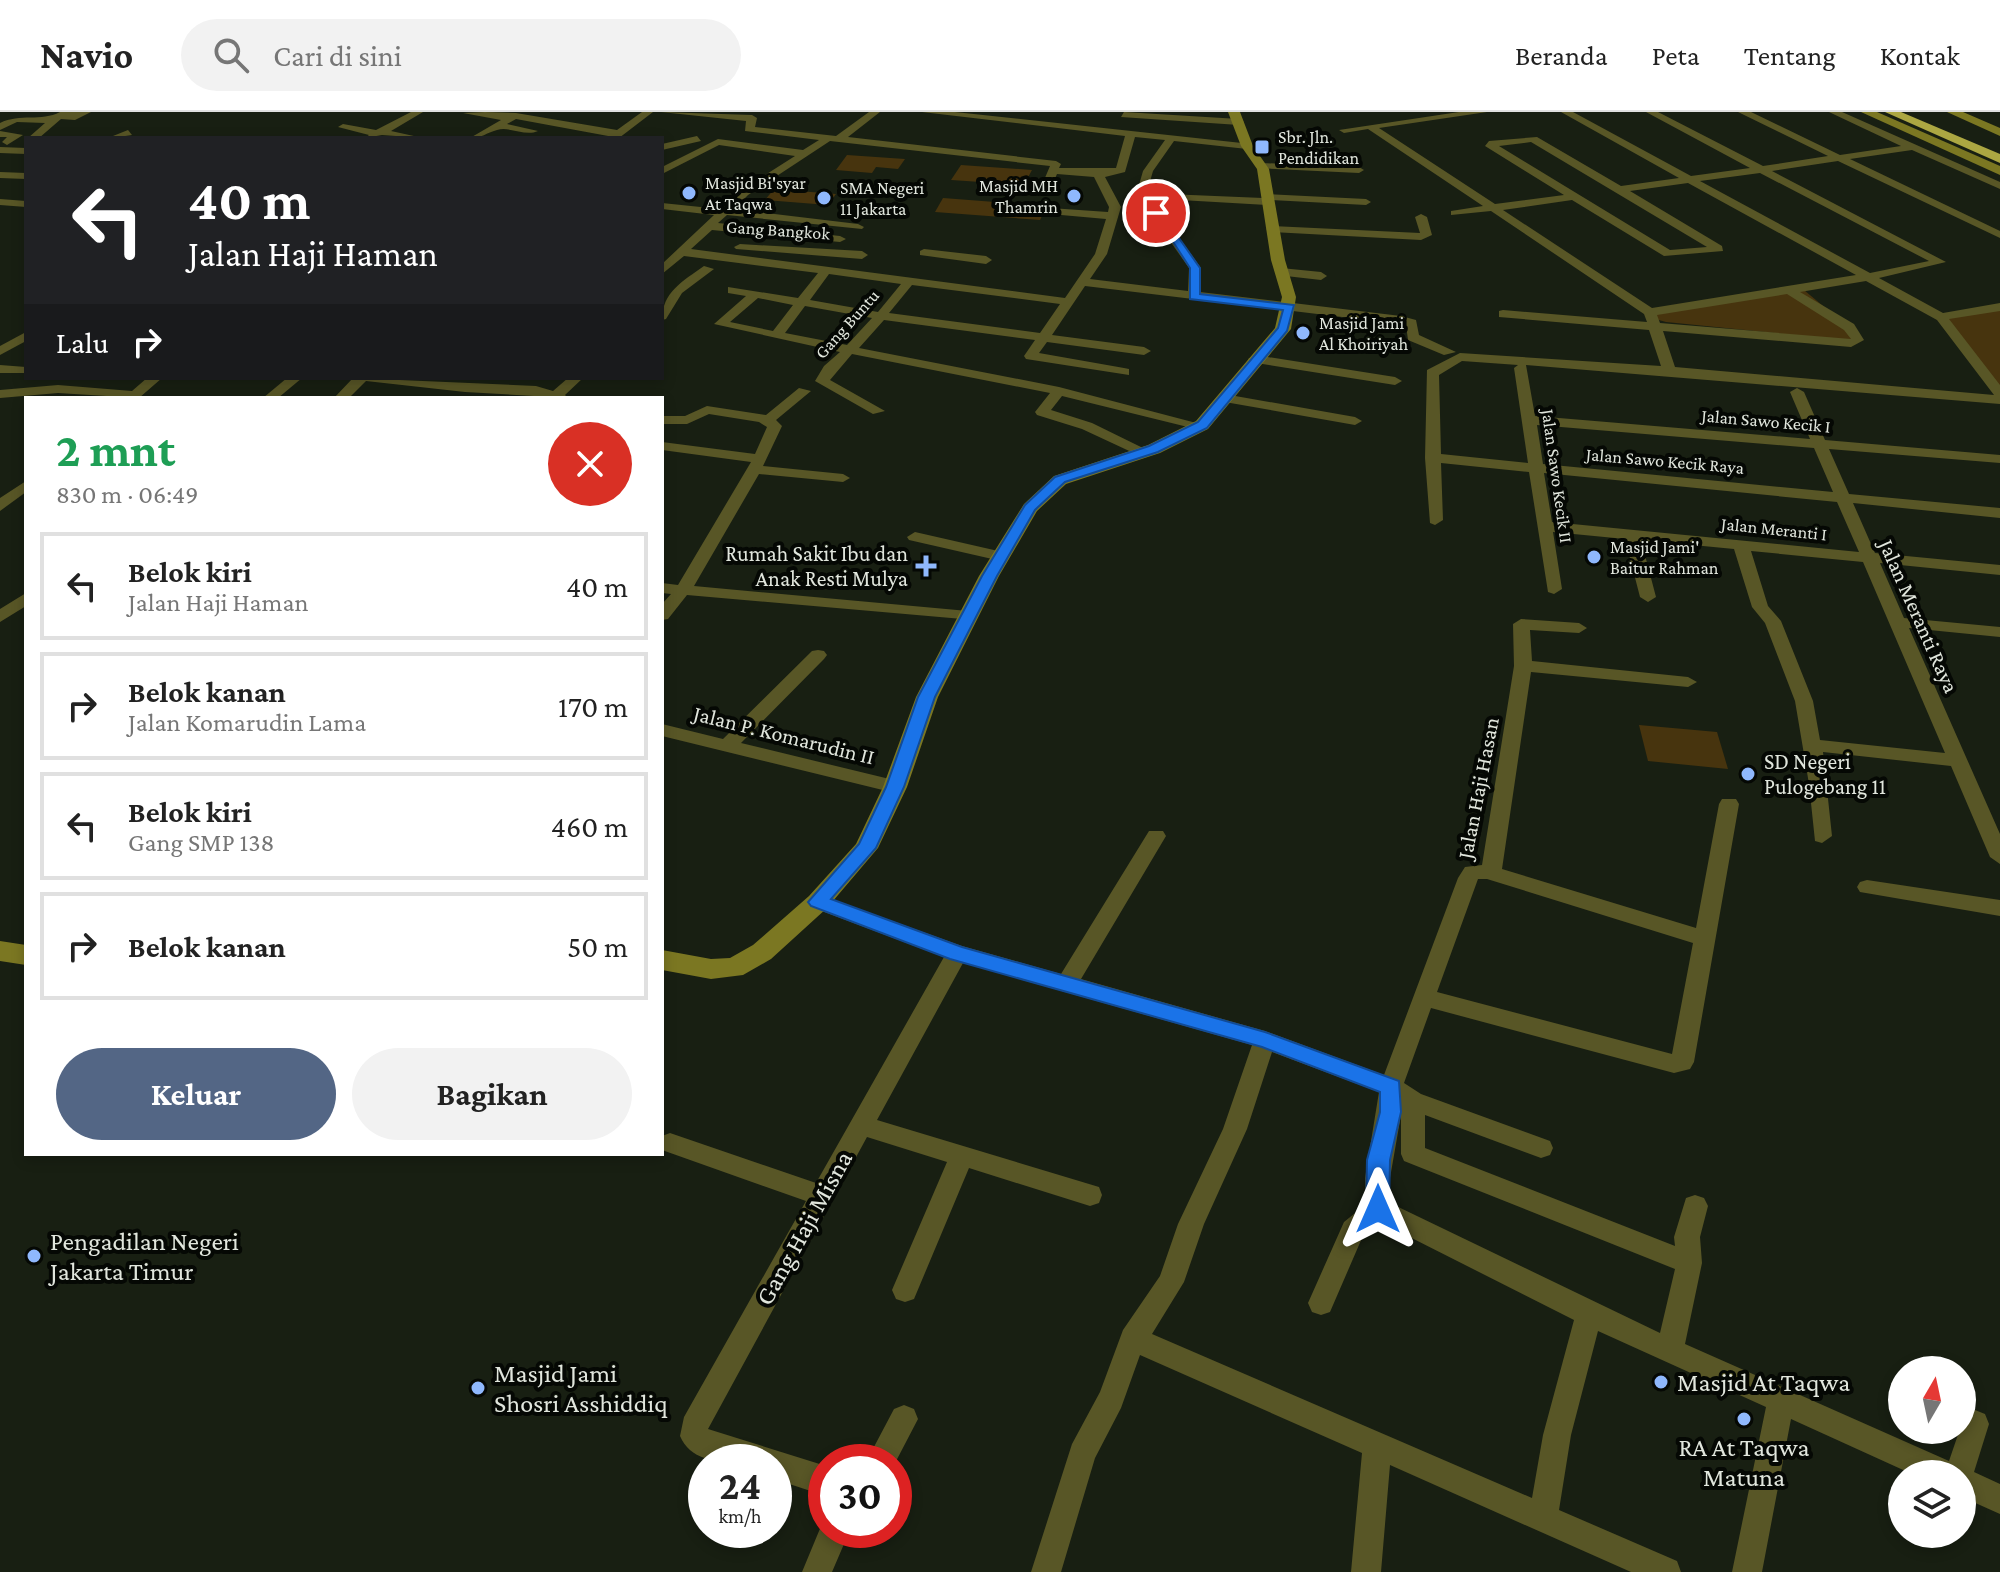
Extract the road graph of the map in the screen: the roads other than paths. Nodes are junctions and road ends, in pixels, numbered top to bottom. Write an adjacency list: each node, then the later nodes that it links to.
1 (86, 112): 20 (street)
2 (418, 112): 30 (street)
3 (648, 112): 38 (street)
4 (666, 112): 42 (street)
5 (875, 112): 42 (street)
6 (927, 112): 17 (street)
7 (1482, 112): 24 (street)
8 (1566, 112): 63 (street)
9 (1651, 112): 54 (street)
10 (1743, 112): 52 (street)
11 (1834, 112): 47 (street)
12 (1867, 112): 58 (street)
13 (1891, 112): 53 (highway)
14 (1919, 112): 48 (highway)
15 (1953, 112): 28 (street)
16 (468, 113): 18 (street)
17 (950, 113): 22 (street)
18 (516, 115): 23 (street); 38 (street)
19 (1124, 115): 21 (street)
20 (59, 116): 25 (street); 33 (street)
21 (1240, 117): 45 (street)
22 (1030, 124): 31 (street); 32 (street)
23 (498, 126): 36 (street); 37 (street)
24 (1370, 126): 27 (street); 77 (street)
25 (0, 127)
26 (343, 127): 30 (street)
27 (1344, 130)
28 (2000, 132)
29 (128, 133): 34 (street)
30 (375, 134): 35 (street)
31 (1019, 134)
32 (1130, 135): 41 (street); 60 (street)
33 (35, 136)
34 (121, 136)
35 (396, 136)
36 (479, 136)
37 (563, 136)
38 (617, 136)
39 (24, 139): 43 (street)
40 (697, 139): 46 (street)
41 (1171, 139): 45 (street); 104 (street)
42 (831, 140): 50 (street); 51 (street)
43 (3, 143): 49 (street)
44 (1008, 145): 51 (street)
45 (1247, 146): 59 (street)
46 (664, 147)
47 (1914, 147): 52 (street); 65 (street)
48 (2000, 147)
49 (24, 150)
50 (806, 154): 55 (street); 79 (street)
51 (997, 155): 57 (street)
52 (1841, 158): 54 (street); 86 (street)
53 (2000, 159)
54 (1764, 169): 63 (street); 98 (street)
55 (664, 170)
56 (1359, 170): 59 (street)
57 (1053, 171): 60 (street); 67 (street)
58 (2000, 171)
59 (1262, 172): 64 (street); 72 (street)
60 (1098, 174): 81 (street)
61 (2, 176): 62 (street)
62 (24, 176)
63 (1690, 180): 66 (street); 98 (street)
64 (1334, 181)
65 (2000, 186)
66 (1618, 190): 68 (street); 70 (street); 70 (street)
67 (1044, 192)
68 (1603, 192)
69 (1588, 194): 70 (street)
70 (1573, 196): 77 (street)
71 (1167, 197): 72 (street)
72 (1267, 200): 74 (street); 85 (street)
73 (0, 202): 75 (street)
74 (1366, 202)
75 (24, 204)
76 (664, 206): 79 (street)
77 (1494, 208): 80 (street); 109 (street)
78 (1050, 211): 81 (street)
79 (723, 212): 83 (street); 84 (street)
80 (1455, 213)
81 (1113, 216): 100 (street)
82 (1421, 217): 85 (street)
83 (709, 226): 87 (street); 89 (street)
84 (858, 227)
85 (1272, 229): 96 (street)
86 (2000, 235)
87 (840, 239)
88 (933, 239): 90 (street, Gang Buntu)
89 (688, 247): 91 (street, Gang Bangkok); 93 (street); 95 (street)
90 (924, 253): 92 (street); 99 (street, Gang Buntu)
91 (862, 255)
92 (986, 260)
93 (664, 268)
94 (708, 269): 110 (street)
95 (826, 270): 99 (street); 106 (street)
96 (1281, 272): 97 (street); 107 (street)
97 (1321, 276)
98 (1869, 277): 102 (street); 113 (street)
99 (908, 280): 105 (street); 112 (street, Gang Buntu)
100 (1084, 282): 104 (street); 105 (street)
101 (732, 290): 103 (street)
102 (1789, 290): 109 (street); 114 (street)
103 (753, 296): 106 (street); 116 (street)
104 (1194, 297): 107 (street)
105 (1070, 302): 118 (street)
106 (803, 304): 112 (street); 116 (street)
107 (1290, 307): 122 (street); 123 (street)
108 (2000, 307): 113 (street)
109 (1650, 312): 114 (street)
110 (664, 313)
111 (1503, 314): 114 (street)
112 (880, 316): 118 (street); 119 (street, Gang Buntu)
113 (1941, 317): 143 (street)
114 (1657, 326): 127 (street)
115 (0, 336): 117 (street)
116 (776, 336): 119 (street)
117 (22, 337): 120 (street)
118 (1045, 337): 121 (street); 128 (street)
119 (848, 350): 140 (street); 153 (street, Gang Buntu)
120 (0, 351)
121 (1144, 351)
122 (1449, 357): 124 (street); 127 (street); 162 (street)
123 (1255, 359): 135 (street); 150 (street)
124 (1521, 368): 136 (street); 156 (street, Jalan Sawo Kecik II)
125 (0, 369): 126 (street)
126 (23, 370)
127 (1669, 371): 136 (street)
128 (1124, 372)
129 (70, 380): 138 (street)
130 (153, 380): 144 (street)
131 (292, 380): 145 (street)
132 (359, 380): 146 (street)
133 (399, 380): 137 (street)
134 (574, 380): 148 (street)
135 (1395, 381)
136 (1723, 381): 141 (street); 149 (street)
137 (517, 388): 147 (street)
138 (58, 389): 142 (street); 144 (street)
139 (804, 391): 155 (street)
140 (1059, 391): 158 (street); 161 (street)
141 (1797, 392): 149 (street); 159 (street, Jalan Meranti Raya)
142 (0, 394)
143 (2000, 394)
144 (133, 396)
145 (272, 396)
146 (343, 396)
147 (554, 396)
148 (560, 396)
149 (1891, 396): 151 (street); 152 (street)
150 (1224, 398): 157 (street); 158 (street)
151 (2000, 400)
152 (2000, 409)
153 (878, 411)
154 (664, 420): 155 (street)
155 (768, 420): 164 (street)
156 (1529, 420): 159 (street, Jalan Sawo Kecik I); 165 (street, Jalan Sawo Kecik II)
157 (1355, 421)
158 (1199, 428): 161 (street)
159 (1820, 443): 163 (street, Jalan Sawo Kecik I); 168 (street, Jalan Meranti Raya)
160 (664, 446): 164 (street)
161 (1140, 452): 176 (street)
162 (1432, 458): 165 (street, Jalan Sawo Kecik Raya); 171 (street)
163 (2000, 459)
164 (756, 464): 166 (street); 181 (street)
165 (1536, 469): 168 (street, Jalan Sawo Kecik Raya); 172 (street, Jalan Sawo Kecik II)
166 (843, 478)
167 (24, 487): 169 (street)
168 (1843, 498): 170 (street, Jalan Sawo Kecik Raya); 177 (street, Jalan Meranti Raya)
169 (0, 506)
170 (2000, 513)
171 (1435, 520)
172 (1544, 526): 173 (street, Jalan Meranti I); 180 (street, Jalan Sawo Kecik II)
173 (1632, 534): 175 (street, Jalan Meranti I); 182 (street)
174 (915, 537): 176 (street)
175 (1741, 545): 177 (street, Jalan Meranti I); 195 (street)
176 (1001, 556): 185 (street)
177 (1870, 559): 178 (street, Jalan Meranti I); 187 (street, Jalan Meranti Raya)
178 (2000, 570)
179 (664, 588): 181 (street)
180 (1554, 589)
181 (683, 590): 184 (street); 185 (street)
182 (1648, 597)
183 (24, 599): 186 (street)
184 (664, 613)
185 (968, 616): 197 (street)
186 (0, 617)
187 (1897, 622): 189 (street); 196 (street, Jalan Meranti Raya)
188 (1579, 628): 191 (street, Jalan Haji Hasan)
189 (2000, 632)
190 (818, 655): 194 (street)
191 (1523, 666): 192 (street); 202 (street, Jalan Haji Hasan)
192 (1688, 682)
193 (664, 730): 194 (street, Jalan P. Komarudin II)
194 (729, 744): 197 (street, Jalan P. Komarudin II)
195 (1812, 745): 196 (street); 200 (street)
196 (1958, 761): 201 (street, Jalan Meranti Raya)
197 (895, 787): 204 (street)
198 (1729, 804): 206 (street)
199 (1156, 836): 211 (street)
200 (1822, 836)
201 (2000, 857)
202 (1487, 872): 206 (street); 212 (street, Jalan Haji Hasan)
203 (1867, 887): 205 (street)
204 (818, 902): 208 (street); 210 (street)
205 (2000, 908)
206 (1705, 939): 212 (street)
207 (0, 951): 209 (street)
208 (957, 953): 211 (street); 215 (street, Gang Haji Misna)
209 (24, 955)
210 (664, 960)
211 (1066, 985): 213 (street)
212 (1426, 998): 214 (street, Jalan Haji Hasan)
213 (1265, 1040): 214 (street); 227 (street)
214 (1402, 1094): 217 (street); 222 (street); 223 (street)
215 (861, 1125): 218 (street); 219 (street, Gang Haji Misna)
216 (670, 1143): 219 (street)
217 (1541, 1148)
218 (962, 1156): 220 (street); 224 (street)
219 (821, 1195): 231 (street, Gang Haji Misna)
220 (1090, 1195)
221 (1695, 1206): 223 (street)
222 (1378, 1209): 225 (street); 226 (street)
223 (1689, 1263): 228 (street)
224 (905, 1290)
225 (1321, 1303)
226 (1589, 1314): 228 (street); 237 (street)
227 (1133, 1339): 233 (street); 240 (street)
228 (1670, 1350): 229 (street)
229 (1781, 1400): 234 (street); 243 (street)
230 (904, 1419): 232 (street)
231 (708, 1444)
232 (890, 1444)
233 (1377, 1446): 237 (street); 241 (street)
234 (1914, 1460)
235 (1976, 1488): 236 (street)
236 (2000, 1499)
237 (1543, 1517): 242 (street)
238 (827, 1548): 239 (street)
239 (817, 1572)
240 (1046, 1572)
241 (1366, 1572)
242 (1666, 1572)
243 (1747, 1572)

